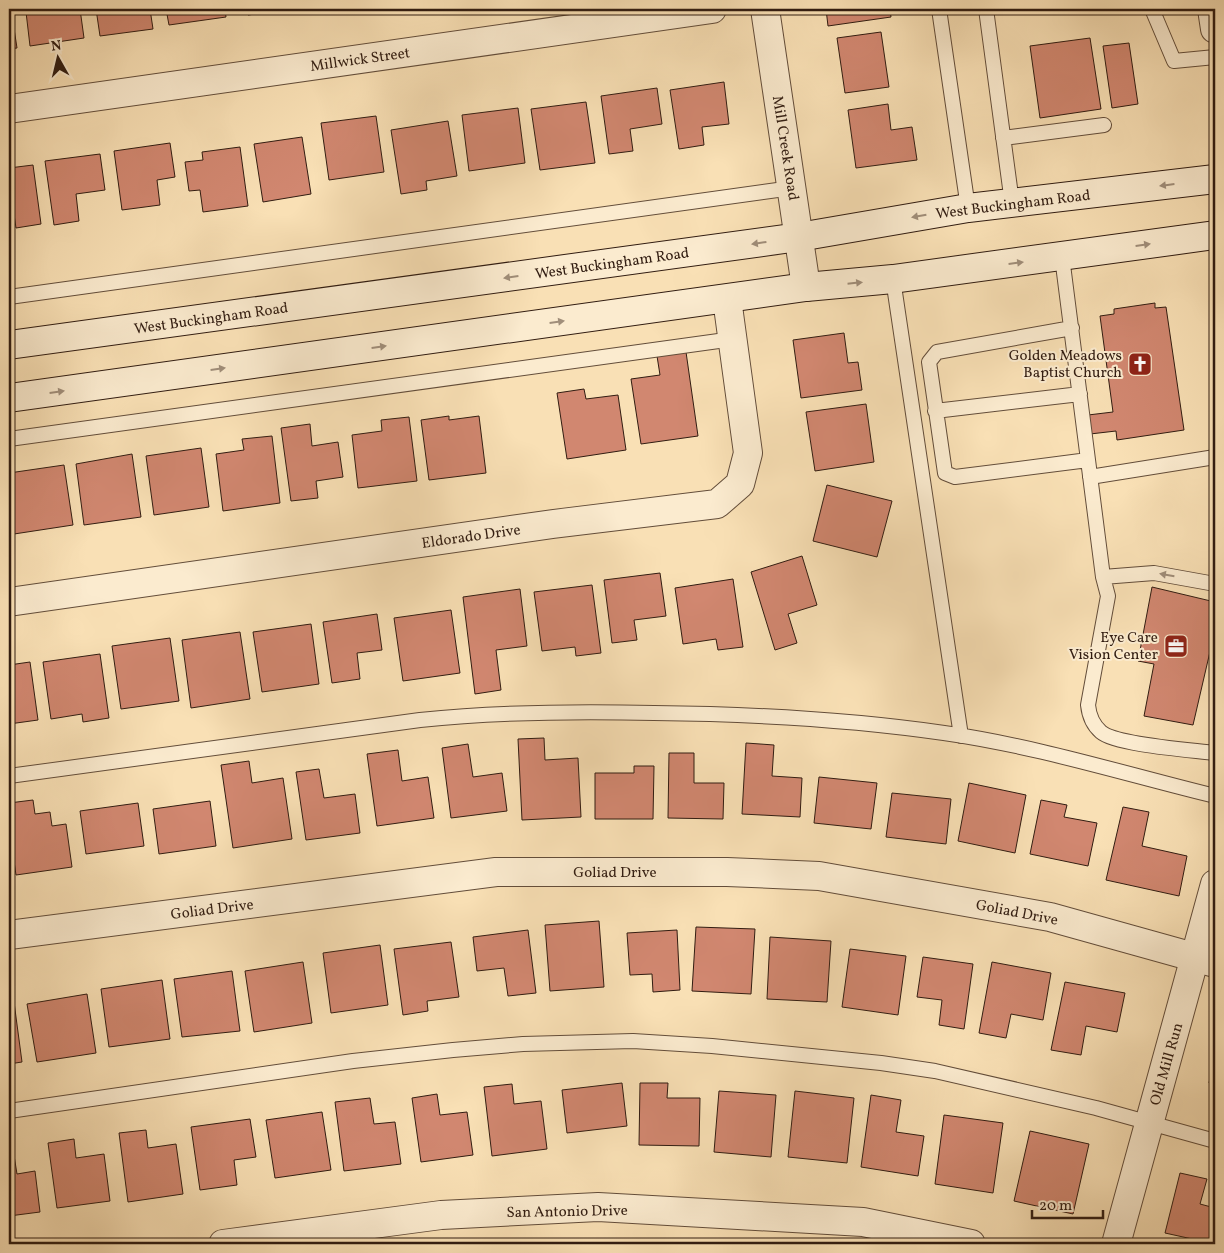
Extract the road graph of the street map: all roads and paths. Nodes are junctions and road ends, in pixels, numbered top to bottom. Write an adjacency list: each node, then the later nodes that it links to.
1 (712, 9): 9 (street, Millwick Street)
2 (765, 9): 13 (street, Mill Creek Road)
3 (939, 9): 15 (lane)
4 (986, 9): 11 (lane)
5 (1152, 9): 8 (lane)
6 (1212, 9): 7 (street)
7 (1215, 29)
8 (1215, 57)
9 (9, 108)
10 (1104, 125): 11 (lane)
11 (1002, 138): 14 (lane)
12 (1215, 179): 14 (street, West Buckingham Road, one-way to 14)
13 (792, 188): 17 (street, Mill Creek Road); 21 (lane)
14 (1012, 203): 15 (street, West Buckingham Road)
15 (968, 208): 17 (street, West Buckingham Road, one-way to 17)
16 (1215, 235): 18 (street, one-way to 16)
17 (799, 237): 20 (street, Mill Creek Road); 25 (street, West Buckingham Road, one-way to 25)
18 (1062, 256): 19 (street, one-way to 18); 23 (lane)
19 (893, 279): 20 (street, one-way to 19); 36 (lane)
20 (806, 287): 22 (street)
21 (9, 296)
22 (727, 299): 24 (street, Eldorado Drive); 27 (street, one-way to 22)
23 (1072, 328): 26 (lane); 28 (lane)
24 (733, 339): 29 (lane); 35 (street, Eldorado Drive)
25 (9, 345)
26 (1080, 394): 28 (lane); 31 (lane)
27 (9, 398)
28 (935, 411): 31 (lane)
29 (9, 439)
30 (1215, 457): 32 (lane)
31 (1088, 460): 32 (lane)
32 (1090, 477): 33 (lane)
33 (1103, 577): 34 (lane, one-way to 33); 37 (lane)
34 (1215, 584)
35 (9, 602)
36 (961, 736): 38 (lane); 39 (lane)
37 (1215, 753)
38 (9, 776)
39 (1215, 796)
40 (1215, 884): 42 (street, Old Mill Run)
41 (9, 935): 42 (street, Goliad Drive)
42 (1206, 961): 44 (street, Old Mill Run)
43 (9, 1111): 44 (lane)
44 (1150, 1122): 45 (lane); 48 (street, Old Mill Run)
45 (1215, 1142)
46 (222, 1244): 47 (street, San Antonio Drive)
47 (972, 1244)
48 (1116, 1244)

